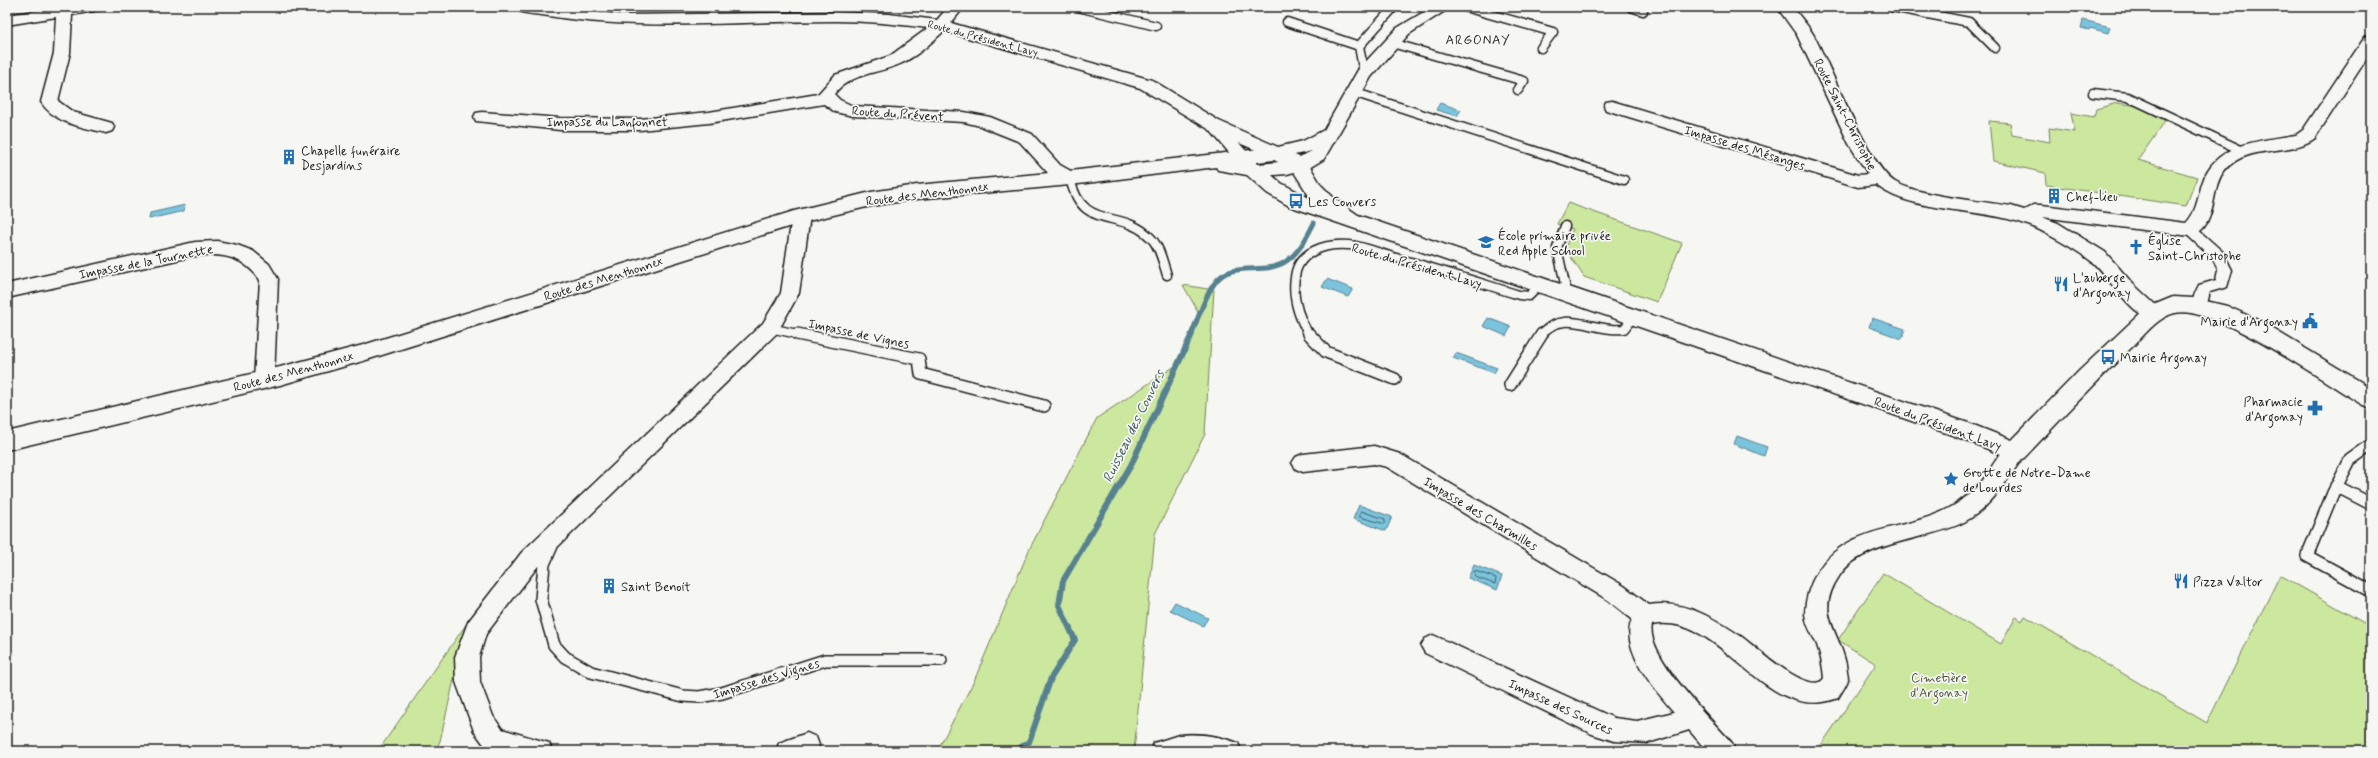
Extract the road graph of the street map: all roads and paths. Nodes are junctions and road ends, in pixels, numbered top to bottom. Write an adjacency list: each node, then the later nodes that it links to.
1 (94, 7): 12 (street)
2 (522, 7): 15 (street, Route du Président Lavy)
3 (956, 7): 15 (street)
4 (1078, 7): 16 (lane)
5 (1394, 7): 19 (lane)
6 (1443, 7): 18 (street)
7 (1465, 7): 20 (lane)
8 (1631, 7): 11 (lane)
9 (1785, 7): 37 (street, Route Saint-Christophe)
10 (1892, 7): 21 (lane)
11 (1643, 11)
12 (64, 13): 13 (street); 30 (street)
13 (7, 20)
14 (1287, 22): 19 (lane)
15 (941, 25): 26 (street); 29 (street, Route du Président Lavy)
16 (1156, 26)
17 (2371, 40): 32 (street)
18 (1392, 43): 22 (street); 23 (lane)
19 (1359, 46): 22 (lane)
20 (1541, 48)
21 (1996, 48)
22 (1364, 74): 24 (street)
23 (1518, 90)
24 (1353, 92): 31 (street); 38 (lane)
25 (2093, 93): 32 (lane)
26 (827, 98): 28 (street, Impasse du Lanfonnet); 36 (street, Route du Prévent)
27 (1612, 106): 37 (street, Impasse des Mésanges)
28 (482, 117)
29 (1213, 125): 33 (street, Route du Président Lavy); 34 (street, Route du Président Lavy)
30 (106, 127)
31 (1330, 134): 33 (street); 35 (street)
32 (2243, 151): 43 (street)
33 (1277, 153): 34 (street, Route des Menthonnex); 35 (street, Route du Président Lavy)
34 (1246, 163): 35 (street); 36 (street, Route des Menthonnex); 41 (street, Route du Président Lavy)
35 (1299, 165): 41 (street, Route du Président Lavy)
36 (1070, 178): 39 (street, Route des Menthonnex); 44 (lane)
37 (1880, 179): 40 (street, Route Saint-Christophe)
38 (1624, 180)
39 (801, 216): 51 (street, Impasse des Vignes); 53 (street, Route des Menthonnex)
40 (2027, 217): 43 (street); 49 (street, Route Saint-Christophe)
41 (1351, 220): 45 (street, Route du Président Lavy)
42 (1565, 226): 47 (lane)
43 (2190, 230): 48 (street)
44 (1167, 275)
45 (1541, 284): 47 (street, Route du Président Lavy); 52 (lane, Route du Président Lavy)
46 (7, 291): 53 (street, Impasse de la Tournette)
47 (1567, 293): 50 (street, Route du Président Lavy)
48 (2210, 310): 49 (street, Route du Président Lavy); 55 (street)
49 (2153, 314): 59 (street, Route du Président Lavy)
50 (1634, 316): 54 (lane); 59 (street, Route du Président Lavy)
51 (770, 328): 56 (lane, Impasse de Vignes); 63 (street, Impasse des Vignes)
52 (1395, 379)
53 (264, 380): 57 (street, Route des Menthonnex)
54 (1510, 385)
55 (2371, 399)
56 (1044, 406)
57 (7, 441)
58 (2371, 445): 61 (lane)
59 (2016, 451): 65 (street)
60 (1303, 463): 65 (street, Impasse des Charmilles)
61 (2336, 486): 62 (lane); 64 (lane)
62 (2371, 504)
63 (558, 531): 67 (lane, Impasse des Vignes); 69 (street, Impasse des Vignes)
64 (2371, 590)
65 (1645, 616): 68 (street)
66 (1433, 646): 68 (street, Impasse des Sources)
67 (940, 660)
68 (1694, 716): 72 (street)
69 (540, 751)
70 (1163, 751): 71 (street)
71 (1229, 751)
72 (1723, 751)

